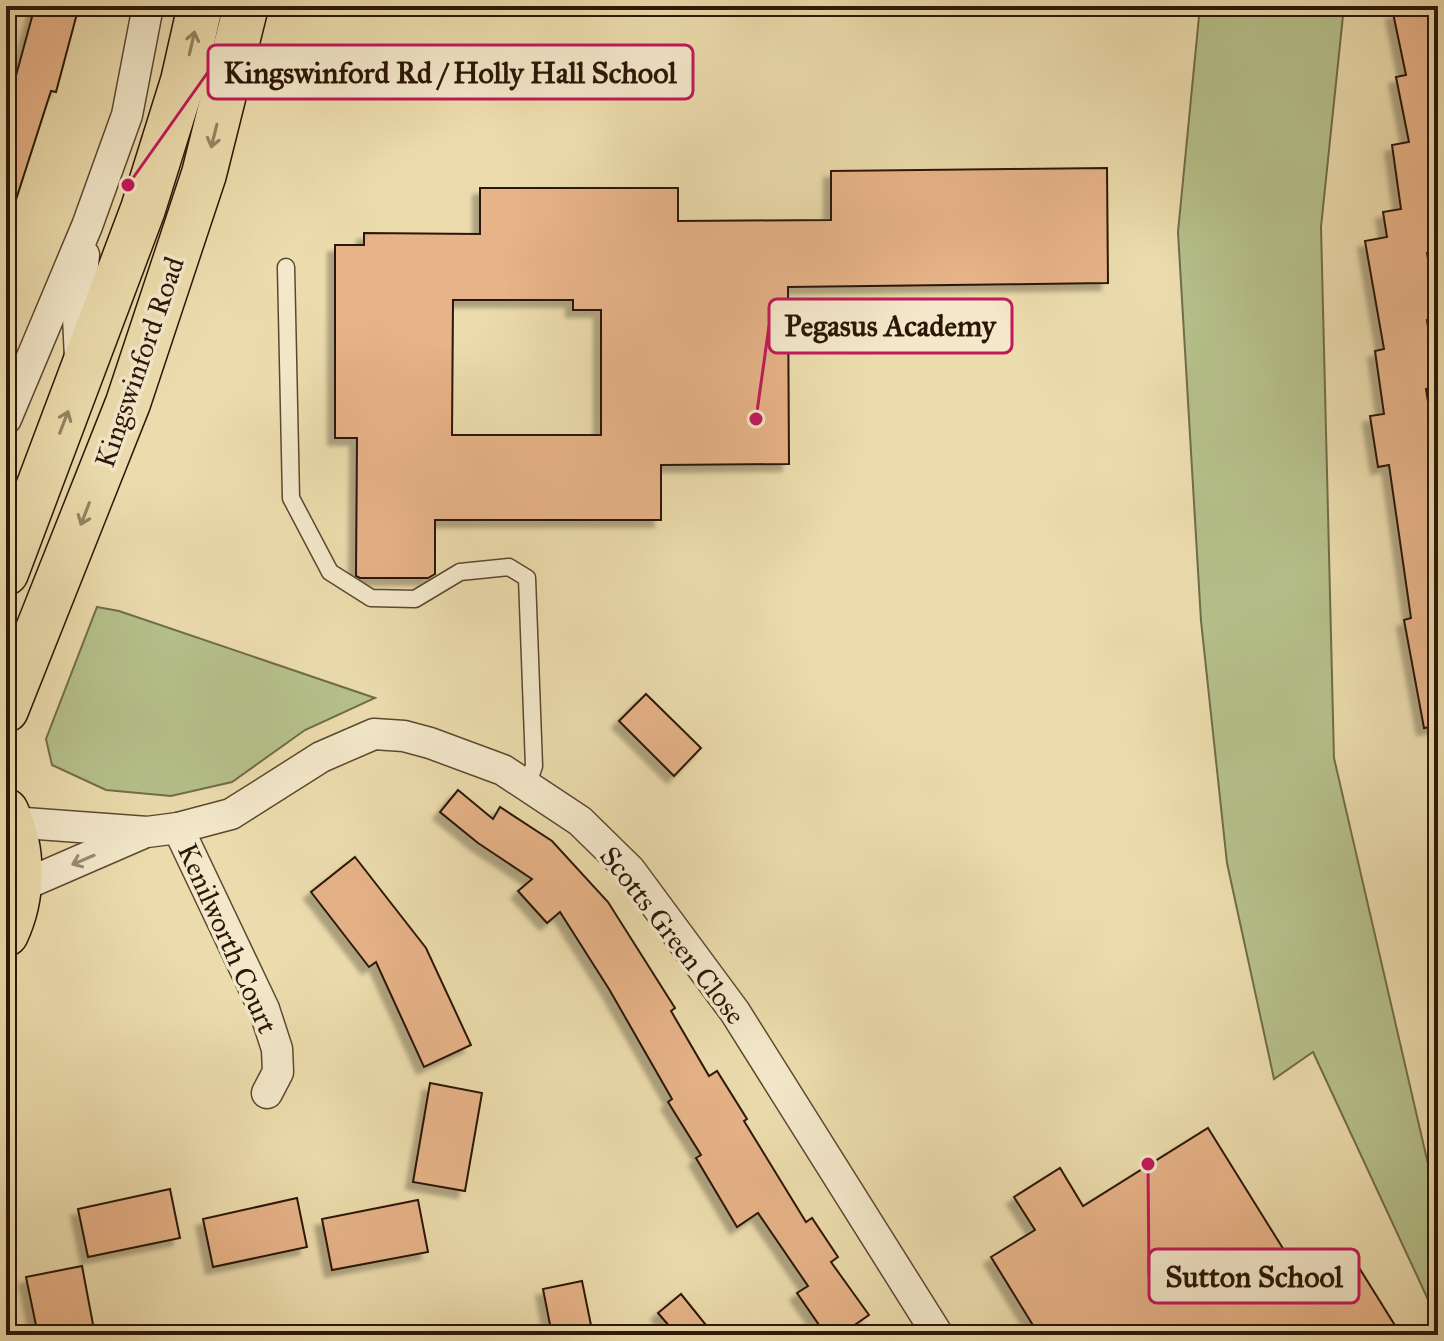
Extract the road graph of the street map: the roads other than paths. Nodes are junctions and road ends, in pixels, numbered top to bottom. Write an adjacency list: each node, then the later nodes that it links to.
1 (148, 6): 4 (street, Kingswinford Road)
2 (200, 6): 6 (main road, Kingswinford Road, one-way to 2)
3 (246, 6): 9 (main road, Kingswinford Road, one-way to 9)
4 (87, 226): 6 (street, Kingswinford Road); 7 (street, Kingswinford Road)
5 (286, 267): 10 (lane)
6 (81, 377): 8 (main road, Kingswinford Road, one-way to 6)
7 (6, 419)
8 (6, 573)
9 (6, 710)
10 (527, 786): 12 (street, Scotts Green Close); 17 (street, Scotts Green Close)
11 (9, 816): 13 (street, Scotts Green Close); 14 (main road)
12 (178, 828): 13 (street, Scotts Green Close); 16 (street, Kenilworth Court)
13 (147, 832): 14 (street, Scotts Green Close, one-way to 14)
14 (19, 887): 15 (main road)
15 (6, 934)
16 (267, 1093)
17 (938, 1335)

